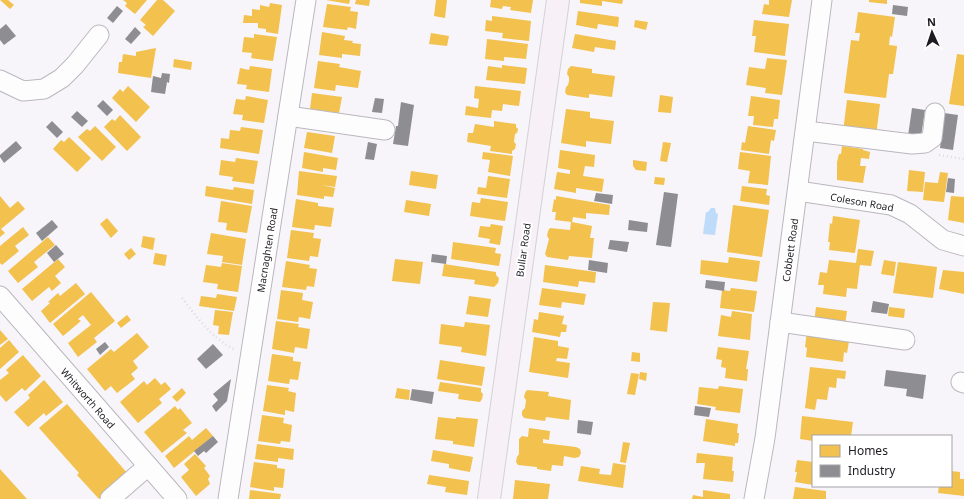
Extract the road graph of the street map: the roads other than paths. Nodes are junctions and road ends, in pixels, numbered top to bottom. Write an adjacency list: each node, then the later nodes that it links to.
1 (306, 0): 7 (street, Macnaghten Road)
2 (558, 0): 19 (main road, Bullar Road)
3 (822, 0): 9 (street, Cobbett Road)
4 (99, 35): 5 (street)
5 (0, 80)
6 (935, 113): 9 (street)
7 (288, 116): 8 (street); 18 (street, Macnaghten Road)
8 (385, 130)
9 (806, 131): 10 (street, Cobbett Road)
10 (798, 191): 11 (street, Coleson Road); 13 (street, Cobbett Road)
11 (964, 246)
12 (0, 296): 15 (street, Whitworth Road)
13 (780, 322): 14 (street); 20 (street, Cobbett Road)
14 (905, 340)
15 (148, 466): 16 (street); 17 (street, Whitworth Road)
16 (110, 499)
17 (177, 499)
18 (228, 499)
19 (489, 499)
20 (754, 499)

